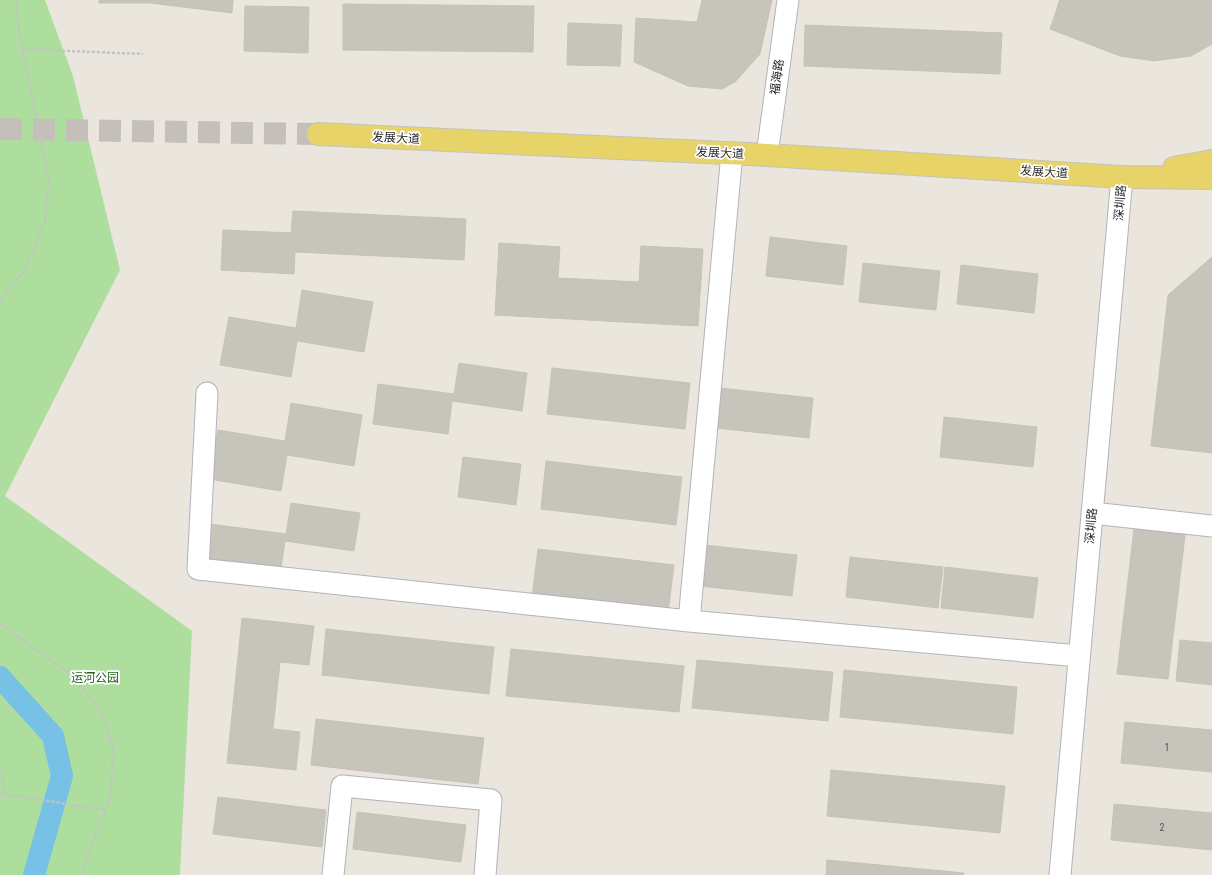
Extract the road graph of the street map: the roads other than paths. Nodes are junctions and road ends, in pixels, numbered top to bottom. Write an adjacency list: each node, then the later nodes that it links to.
1 (788, 0): 4 (street, 福海路)
2 (318, 134): 3 (main road, 发展大道)
3 (732, 153): 4 (main road, 发展大道); 11 (street)
4 (767, 155): 6 (main road, 发展大道)
5 (1212, 161): 6 (main road, 发展大道)
6 (1122, 177): 7 (main road, 发展大道); 9 (street, 深圳路)
7 (1212, 178)
8 (207, 393): 11 (street)
9 (1092, 513): 10 (street); 12 (street, 深圳路)
10 (1212, 526)
11 (689, 621): 12 (street)
12 (1079, 656): 15 (street, 深圳路)
13 (332, 875): 14 (street)
14 (485, 875)
15 (1060, 875)

